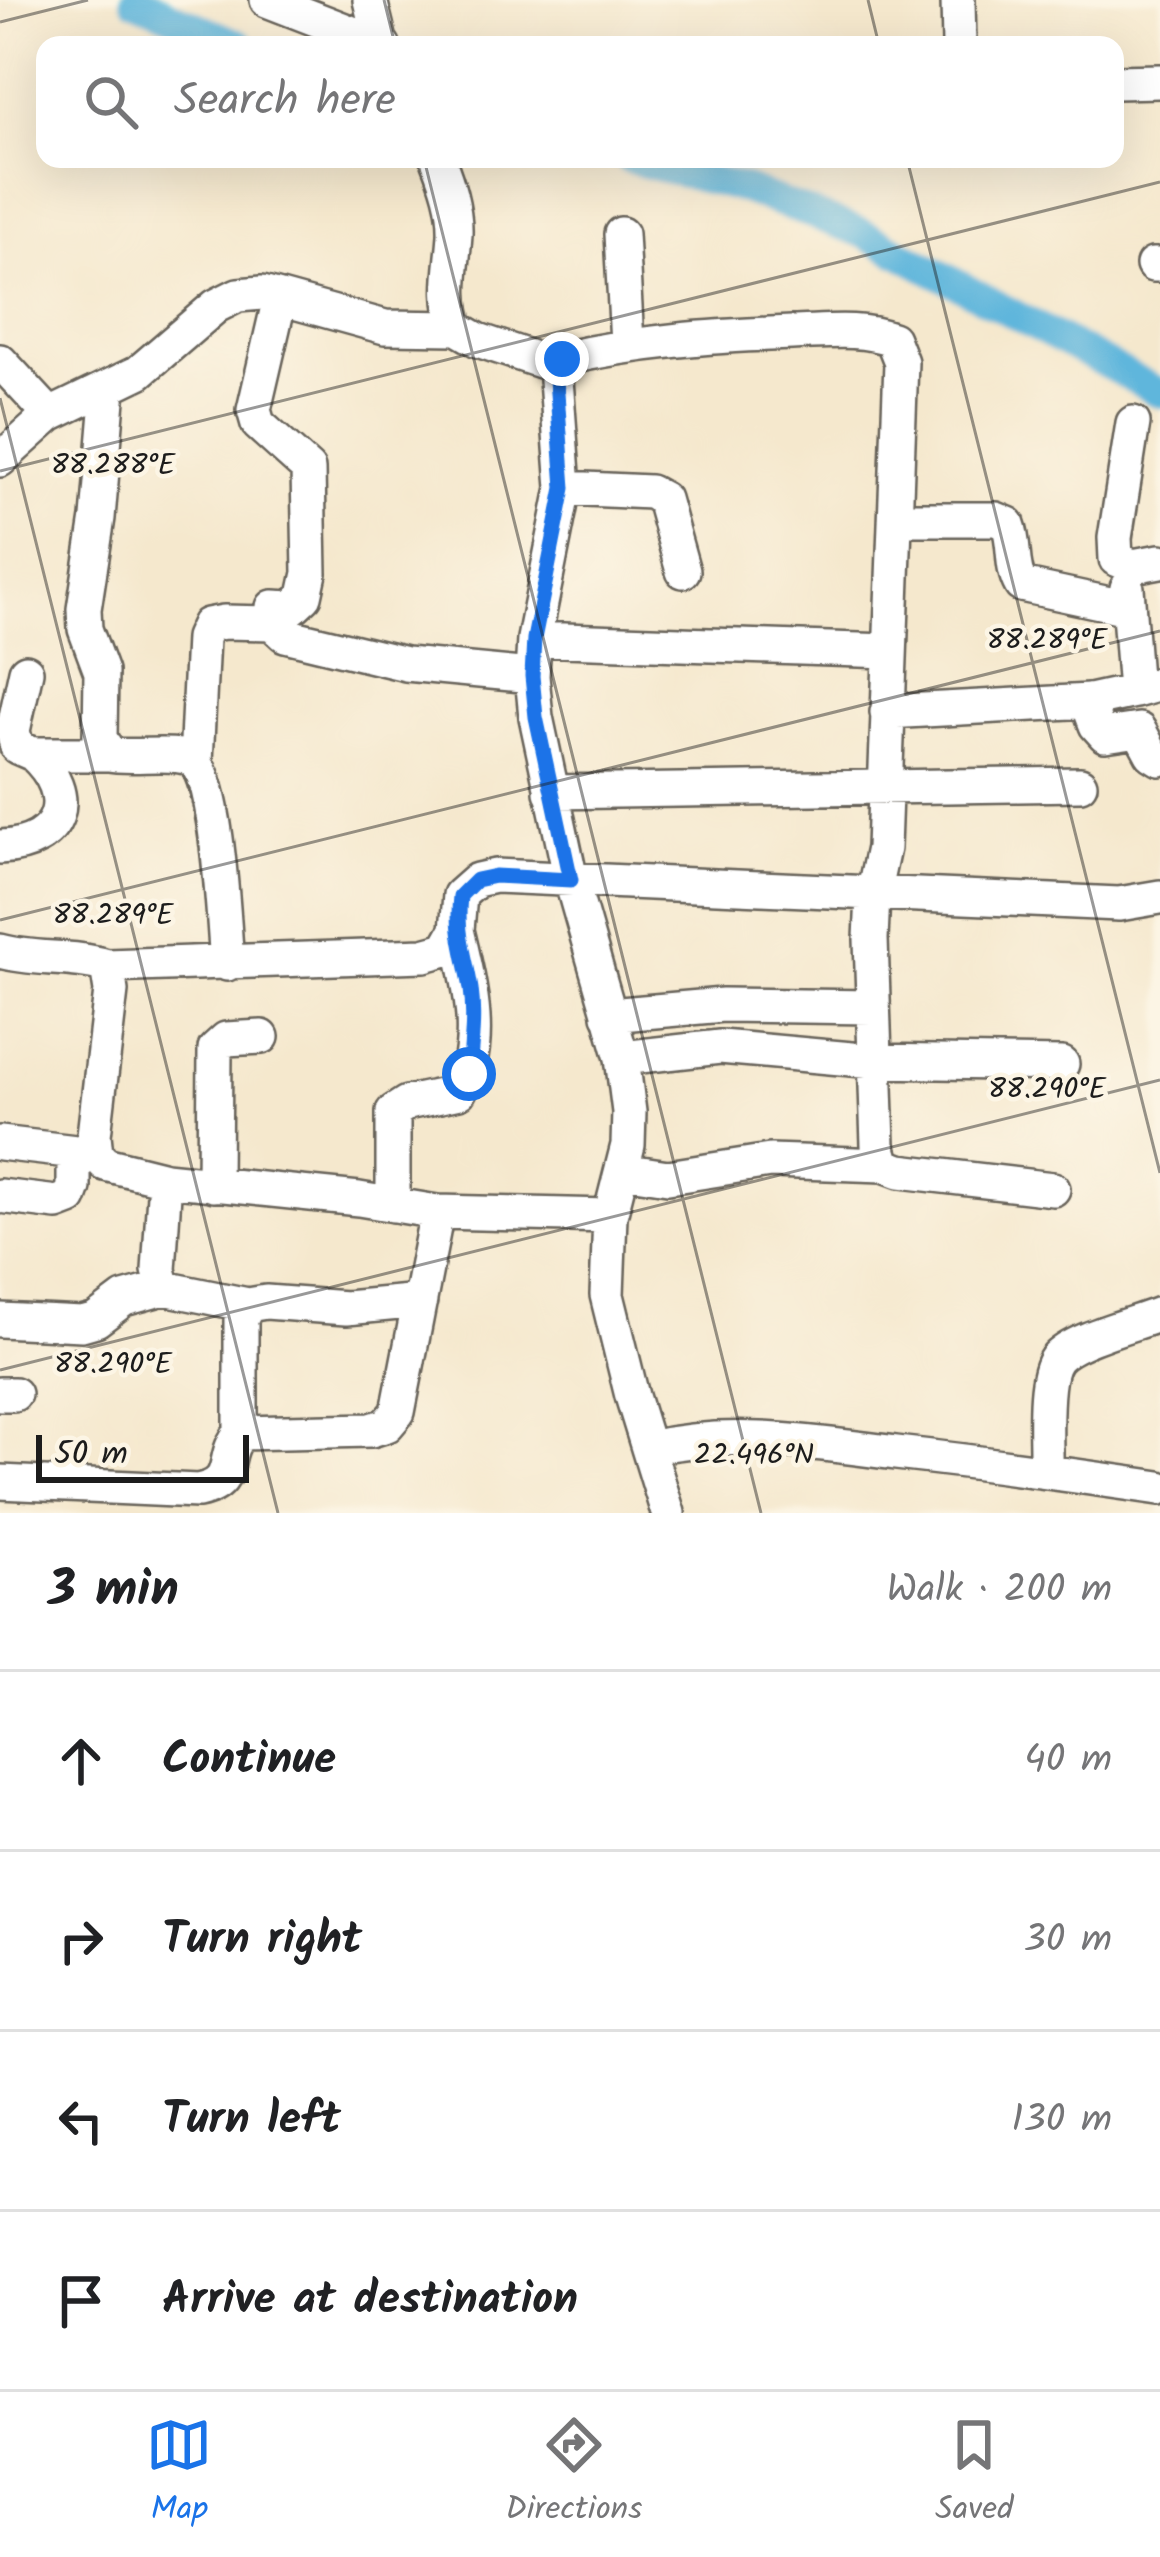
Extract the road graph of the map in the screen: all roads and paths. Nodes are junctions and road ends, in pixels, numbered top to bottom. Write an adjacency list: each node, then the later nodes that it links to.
1 (267, 0): 4 (street)
2 (370, 0): 5 (street)
3 (958, 0): 6 (street)
4 (359, 36)
5 (380, 36)
6 (959, 36)
7 (1160, 81): 8 (street)
8 (1124, 82)
9 (442, 168): 12 (street)
10 (621, 234): 13 (street)
11 (280, 298): 12 (street); 16 (street); 26 (street)
12 (457, 328): 15 (street)
13 (627, 343): 15 (street); 21 (street)
14 (0, 362): 17 (street)
15 (555, 366): 20 (street)
16 (109, 388): 17 (street); 35 (street)
17 (50, 415): 19 (street)
18 (1133, 423): 23 (street)
19 (0, 460)
20 (564, 488): 24 (street); 27 (street)
21 (897, 519): 25 (street); 28 (street)
22 (1160, 561): 23 (street)
23 (1124, 562): 25 (street)
24 (683, 571)
25 (1129, 608): 31 (street)
26 (272, 623): 30 (street); 37 (street)
27 (534, 639): 28 (street); 30 (street)
28 (889, 651): 33 (street)
29 (26, 671): 34 (street)
30 (532, 676): 40 (street)
31 (1148, 688): 32 (street)
32 (1087, 701): 33 (street); 36 (street)
33 (887, 712): 38 (street)
34 (33, 754): 35 (street); 41 (street)
35 (108, 754): 37 (street)
36 (1160, 759)
37 (196, 762): 47 (street)
38 (885, 784): 39 (street); 40 (street); 43 (street)
39 (1080, 784)
40 (551, 792): 42 (street)
41 (0, 847)
42 (571, 880): 43 (street); 45 (street); 50 (street)
43 (873, 896): 44 (street); 49 (street)
44 (1160, 897)
45 (457, 930): 47 (street); 63 (street)
46 (3, 962): 48 (street)
47 (226, 964): 48 (street)
48 (107, 966): 56 (street)
49 (872, 1007): 50 (street); 53 (street)
50 (609, 1015): 52 (street)
51 (262, 1037): 60 (street)
52 (622, 1058): 53 (street); 58 (street)
53 (874, 1060): 54 (street); 57 (street)
54 (1062, 1064)
55 (0, 1142): 56 (street)
56 (85, 1153): 59 (street); 62 (street)
57 (884, 1165): 58 (street); 61 (street)
58 (622, 1170): 65 (street)
59 (165, 1179): 60 (street); 66 (street)
60 (214, 1185): 63 (street)
61 (1053, 1189)
62 (0, 1196)
63 (394, 1204): 64 (street)
64 (437, 1212): 65 (street); 67 (street)
65 (610, 1216): 72 (street)
66 (164, 1288): 68 (street); 70 (street)
67 (420, 1301): 68 (street); 71 (street)
68 (248, 1305): 71 (street)
69 (1160, 1314): 73 (street)
70 (0, 1321)
71 (241, 1433): 74 (street)
72 (650, 1448): 73 (street); 76 (street)
73 (1046, 1470): 75 (street)
74 (0, 1482)
75 (1160, 1489)
76 (668, 1513)

